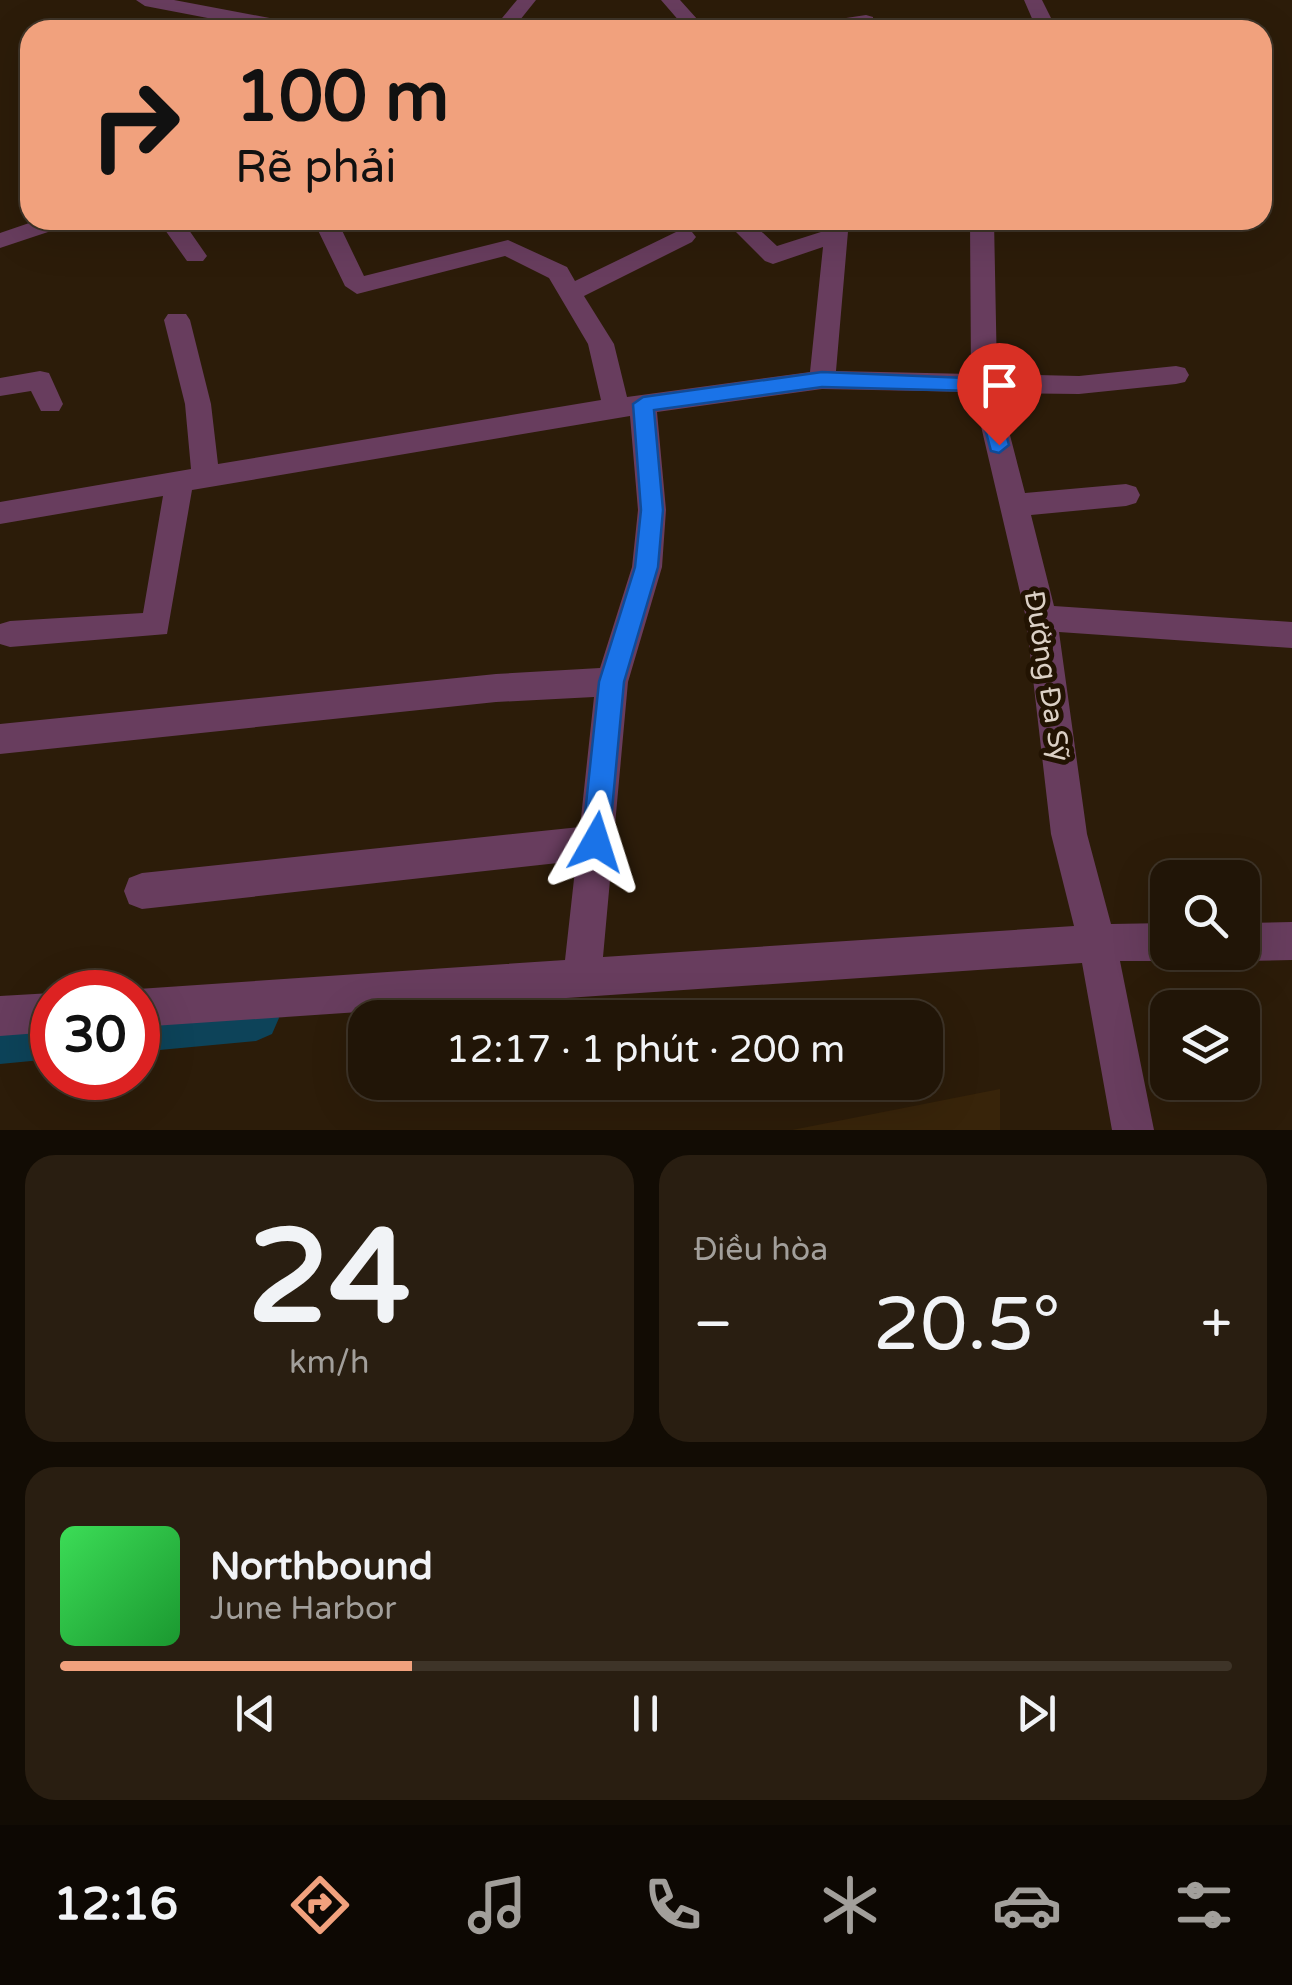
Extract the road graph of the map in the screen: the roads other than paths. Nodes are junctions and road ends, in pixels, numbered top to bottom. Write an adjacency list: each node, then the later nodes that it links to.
1 (145, 0): 4 (street)
2 (527, 0): 5 (street)
3 (670, 0): 6 (street)
4 (218, 20)
5 (510, 20)
6 (689, 20)
7 (32, 230): 15 (street)
8 (177, 230): 16 (street)
9 (330, 230): 17 (street)
10 (746, 230): 11 (street)
11 (830, 230)
12 (837, 230): 20 (street)
13 (982, 230): 21 (street, Đường Đa Sỹ)
14 (684, 238): 17 (street)
15 (0, 241)
16 (196, 256)
17 (570, 292): 24 (street)
18 (177, 320): 25 (street)
19 (1176, 376): 21 (street)
20 (822, 380): 21 (street); 24 (street)
21 (984, 384): 27 (street, Đường Đa Sỹ)
22 (0, 387): 23 (street)
23 (50, 404)
24 (630, 406): 25 (street); 32 (street)
25 (193, 482): 28 (street); 30 (street)
26 (1126, 494): 27 (street)
27 (1014, 506): 29 (street, Đường Đa Sỹ)
28 (0, 513)
29 (1042, 618): 31 (street); 39 (street, Đường Đa Sỹ)
30 (10, 634)
31 (1292, 635)
32 (612, 682): 33 (street); 34 (street)
33 (0, 739)
34 (596, 842): 35 (street); 40 (street)
35 (142, 891)
36 (1292, 941): 38 (street)
37 (1150, 942): 39 (street)
38 (1260, 942)
39 (1097, 943): 40 (street); 44 (street, Đường Đa Sỹ)
40 (582, 978): 41 (street)
41 (160, 1007)
42 (30, 1014): 43 (street)
43 (0, 1016)
44 (1134, 1130)

